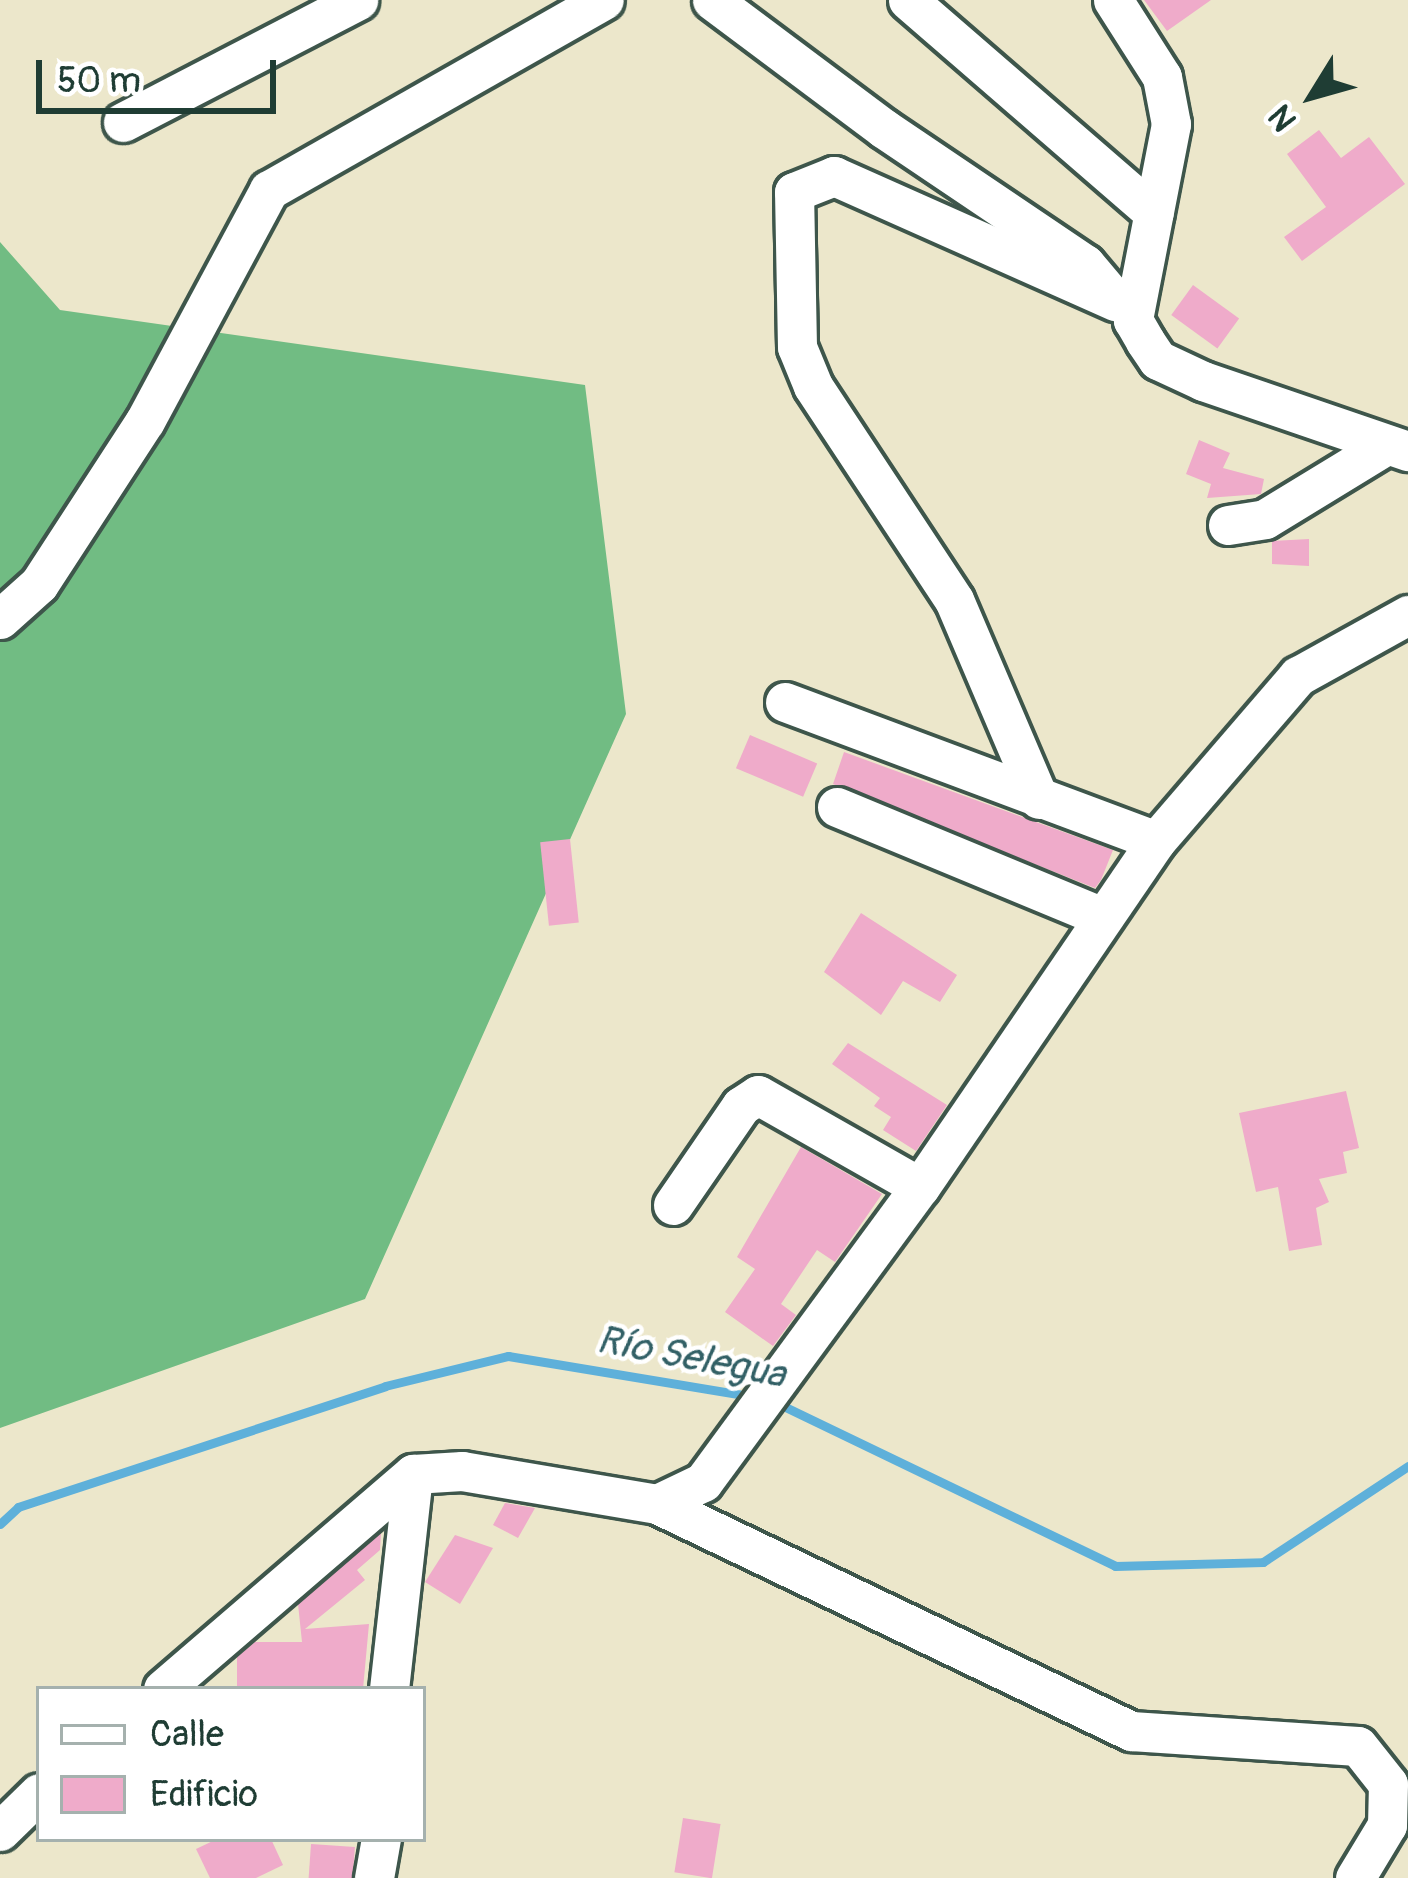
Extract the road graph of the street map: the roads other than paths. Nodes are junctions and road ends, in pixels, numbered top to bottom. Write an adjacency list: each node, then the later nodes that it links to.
1 (358, 0): 6 (street)
2 (604, 0): 12 (street)
3 (712, 0): 8 (street)
4 (908, 0): 7 (street)
5 (1113, 0): 7 (street)
6 (123, 122)
7 (1154, 213): 8 (street)
8 (1124, 311): 9 (street); 14 (street)
9 (1396, 449): 10 (street)
10 (1228, 525)
11 (1408, 615): 16 (street)
12 (0, 620)
13 (784, 702): 14 (street)
14 (1039, 799): 16 (street)
15 (837, 807): 17 (street)
16 (1156, 841): 17 (street)
17 (1103, 917): 18 (street)
18 (920, 1187): 19 (street); 21 (street)
19 (673, 1205)
20 (413, 1474): 21 (street); 22 (street); 23 (street)
21 (657, 1504): 28 (street)
22 (166, 1686)
23 (389, 1686)
24 (36, 1796): 25 (street)
25 (0, 1831)
26 (380, 1842): 27 (street)
27 (374, 1878)
28 (1355, 1878)

